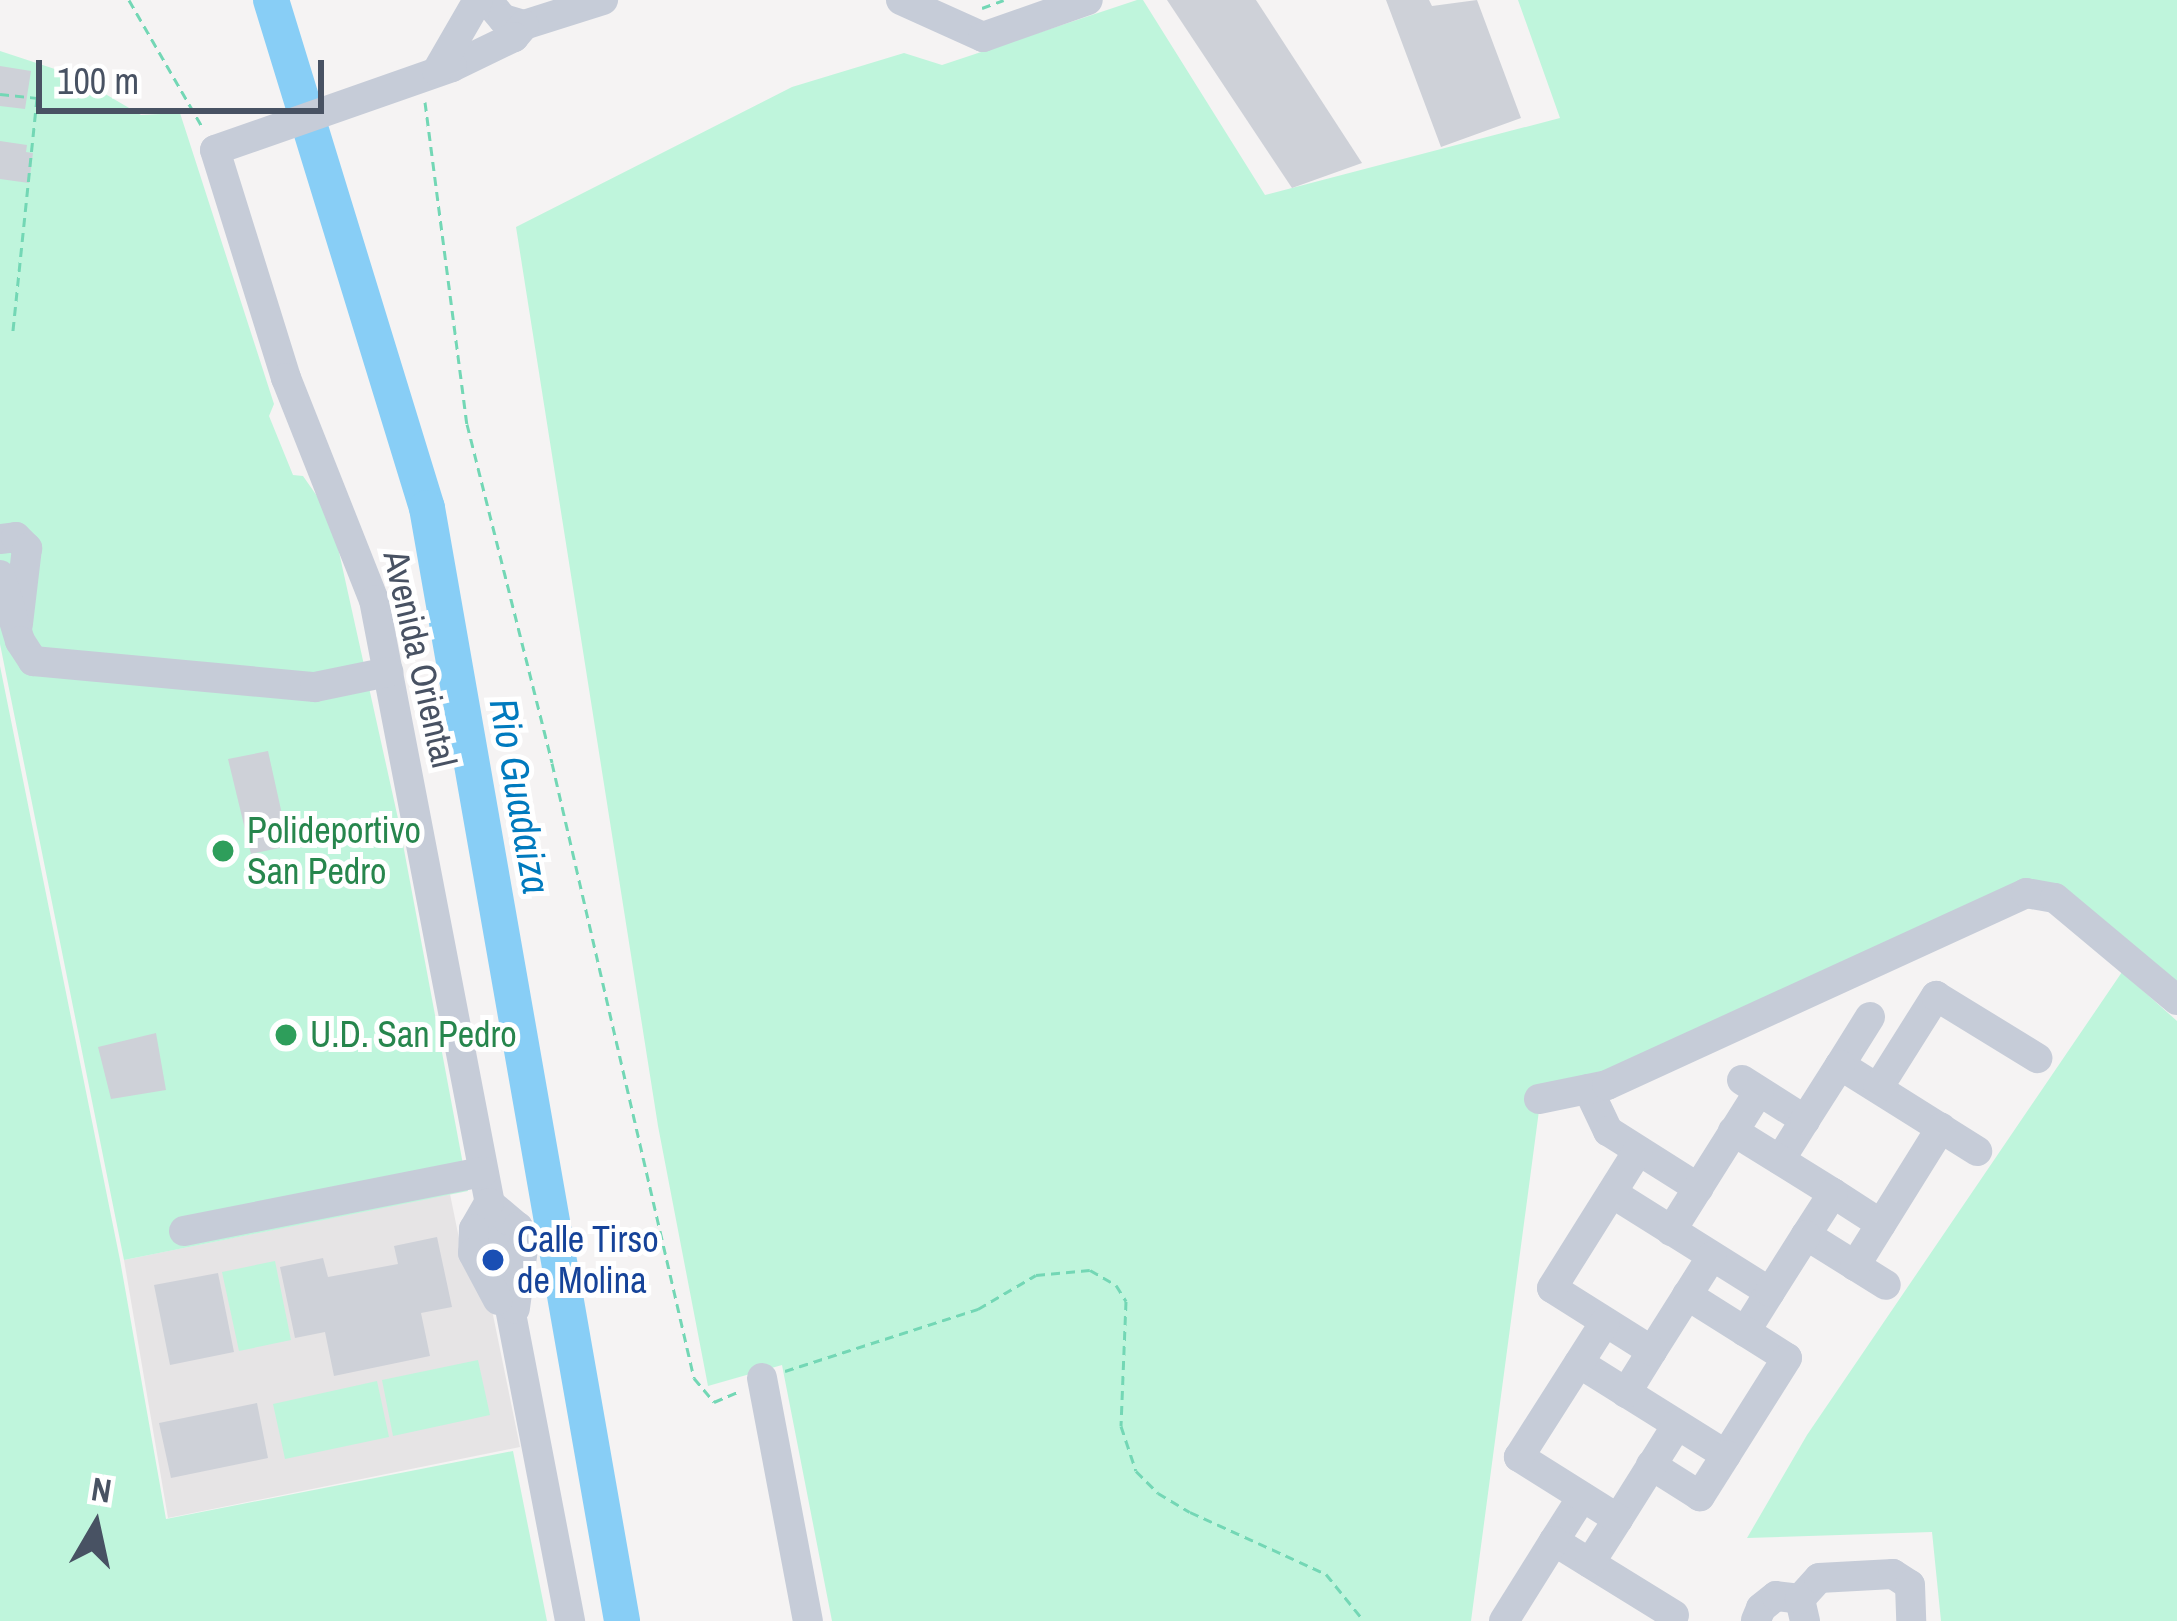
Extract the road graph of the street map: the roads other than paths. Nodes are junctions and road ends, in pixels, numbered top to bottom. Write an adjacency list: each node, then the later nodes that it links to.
1 (478, 0): 7 (street)
2 (488, 0): 6 (street)
3 (603, 0): 6 (street)
4 (901, 0): 5 (street)
5 (1088, 0)
6 (543, 14): 7 (street)
7 (418, 78): 11 (street, Avenida Oriental)
8 (0, 539): 10 (street)
9 (0, 575): 10 (street)
10 (18, 630): 11 (street)
11 (388, 672): 27 (street, Avenida Oriental)
12 (1823, 988): 13 (street); 14 (street); 19 (street)
13 (2177, 1000)
14 (1870, 1017): 15 (street); 17 (street)
15 (1908, 1041): 16 (street); 18 (street)
16 (2037, 1058)
17 (1840, 1065): 18 (street); 21 (street)
18 (1878, 1088): 22 (street)
19 (1588, 1089): 20 (street); 25 (street)
20 (1538, 1099)
21 (1805, 1120): 23 (street); 26 (street)
22 (1941, 1128): 24 (street); 31 (street)
23 (1733, 1131): 26 (street); 28 (street)
24 (1977, 1150)
25 (1638, 1151): 28 (street); 29 (street)
26 (1780, 1160): 30 (street)
27 (486, 1188): 32 (street); 56 (street, Avenida Oriental)
28 (1698, 1188): 33 (street)
29 (1612, 1193): 33 (street); 40 (street)
30 (1833, 1193): 31 (street); 34 (street)
31 (1881, 1224): 36 (street)
32 (184, 1231)
33 (1671, 1231): 35 (street)
34 (1806, 1235): 36 (street); 38 (street)
35 (1712, 1256): 38 (street); 39 (street)
36 (1855, 1266): 37 (street)
37 (1886, 1286)
38 (1770, 1292): 41 (street)
39 (1687, 1295): 41 (street); 42 (street)
40 (1605, 1322): 42 (street); 43 (street)
41 (1745, 1332): 47 (street)
42 (1652, 1351): 45 (street)
43 (1579, 1363): 45 (street); 49 (street)
44 (762, 1378): 57 (street)
45 (1626, 1393): 46 (street)
46 (1677, 1425): 47 (street); 48 (street)
47 (1726, 1455): 48 (street)
48 (1651, 1465): 50 (street)
49 (1582, 1497): 50 (street); 51 (street)
50 (1618, 1519): 52 (street)
51 (1554, 1540): 52 (street); 58 (street)
52 (1590, 1563): 54 (street)
53 (1803, 1610): 55 (street); 59 (street)
54 (1654, 1612)
55 (1756, 1620)
56 (570, 1621)
57 (808, 1621)
58 (1504, 1621)
59 (1911, 1621)

